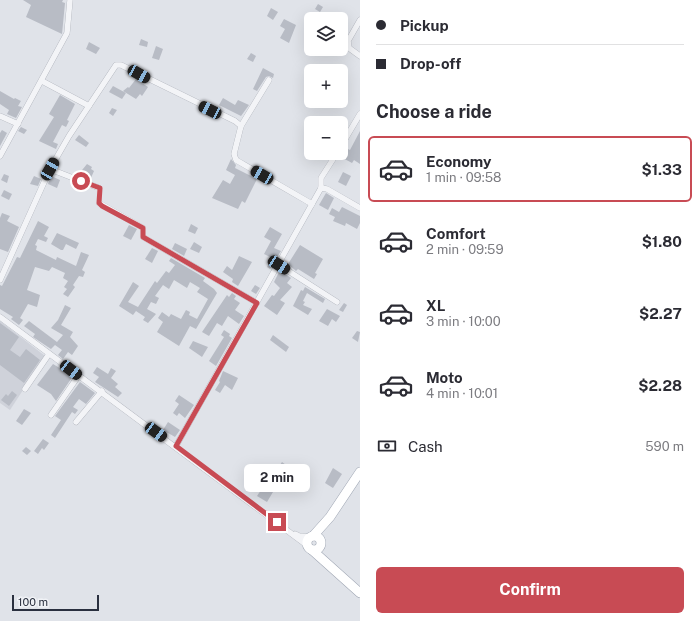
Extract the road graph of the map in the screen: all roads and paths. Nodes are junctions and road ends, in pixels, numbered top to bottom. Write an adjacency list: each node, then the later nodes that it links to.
1 (70, 0): 5 (street)
2 (360, 20): 3 (street)
3 (360, 56)
4 (269, 80): 10 (street)
5 (42, 81): 6 (street); 9 (street)
6 (89, 106): 10 (street); 14 (street)
7 (360, 114): 11 (street)
8 (0, 116): 9 (street)
9 (18, 124): 12 (street)
10 (241, 126): 16 (street)
11 (348, 134)
12 (0, 156)
13 (332, 160): 15 (street)
14 (50, 169): 19 (street); 21 (street)
15 (321, 188): 16 (street); 17 (street)
16 (312, 204): 18 (street)
17 (360, 208)
18 (279, 265): 20 (street); 21 (street)
19 (0, 280)
20 (337, 302)
21 (257, 303): 29 (street)
22 (0, 317): 23 (street)
23 (49, 354): 24 (street); 25 (street)
24 (79, 375): 26 (street); 27 (street)
25 (25, 389)
26 (102, 391): 28 (street); 29 (street)
27 (51, 416)
28 (76, 422)
29 (176, 446): 31 (street)
30 (360, 472): 32 (main road)
31 (289, 531): 32 (street); 33 (street)
32 (317, 539): 33 (main road); 34 (main road)
33 (310, 548): 34 (main road)
34 (330, 565): 35 (main road)
35 (360, 593)

